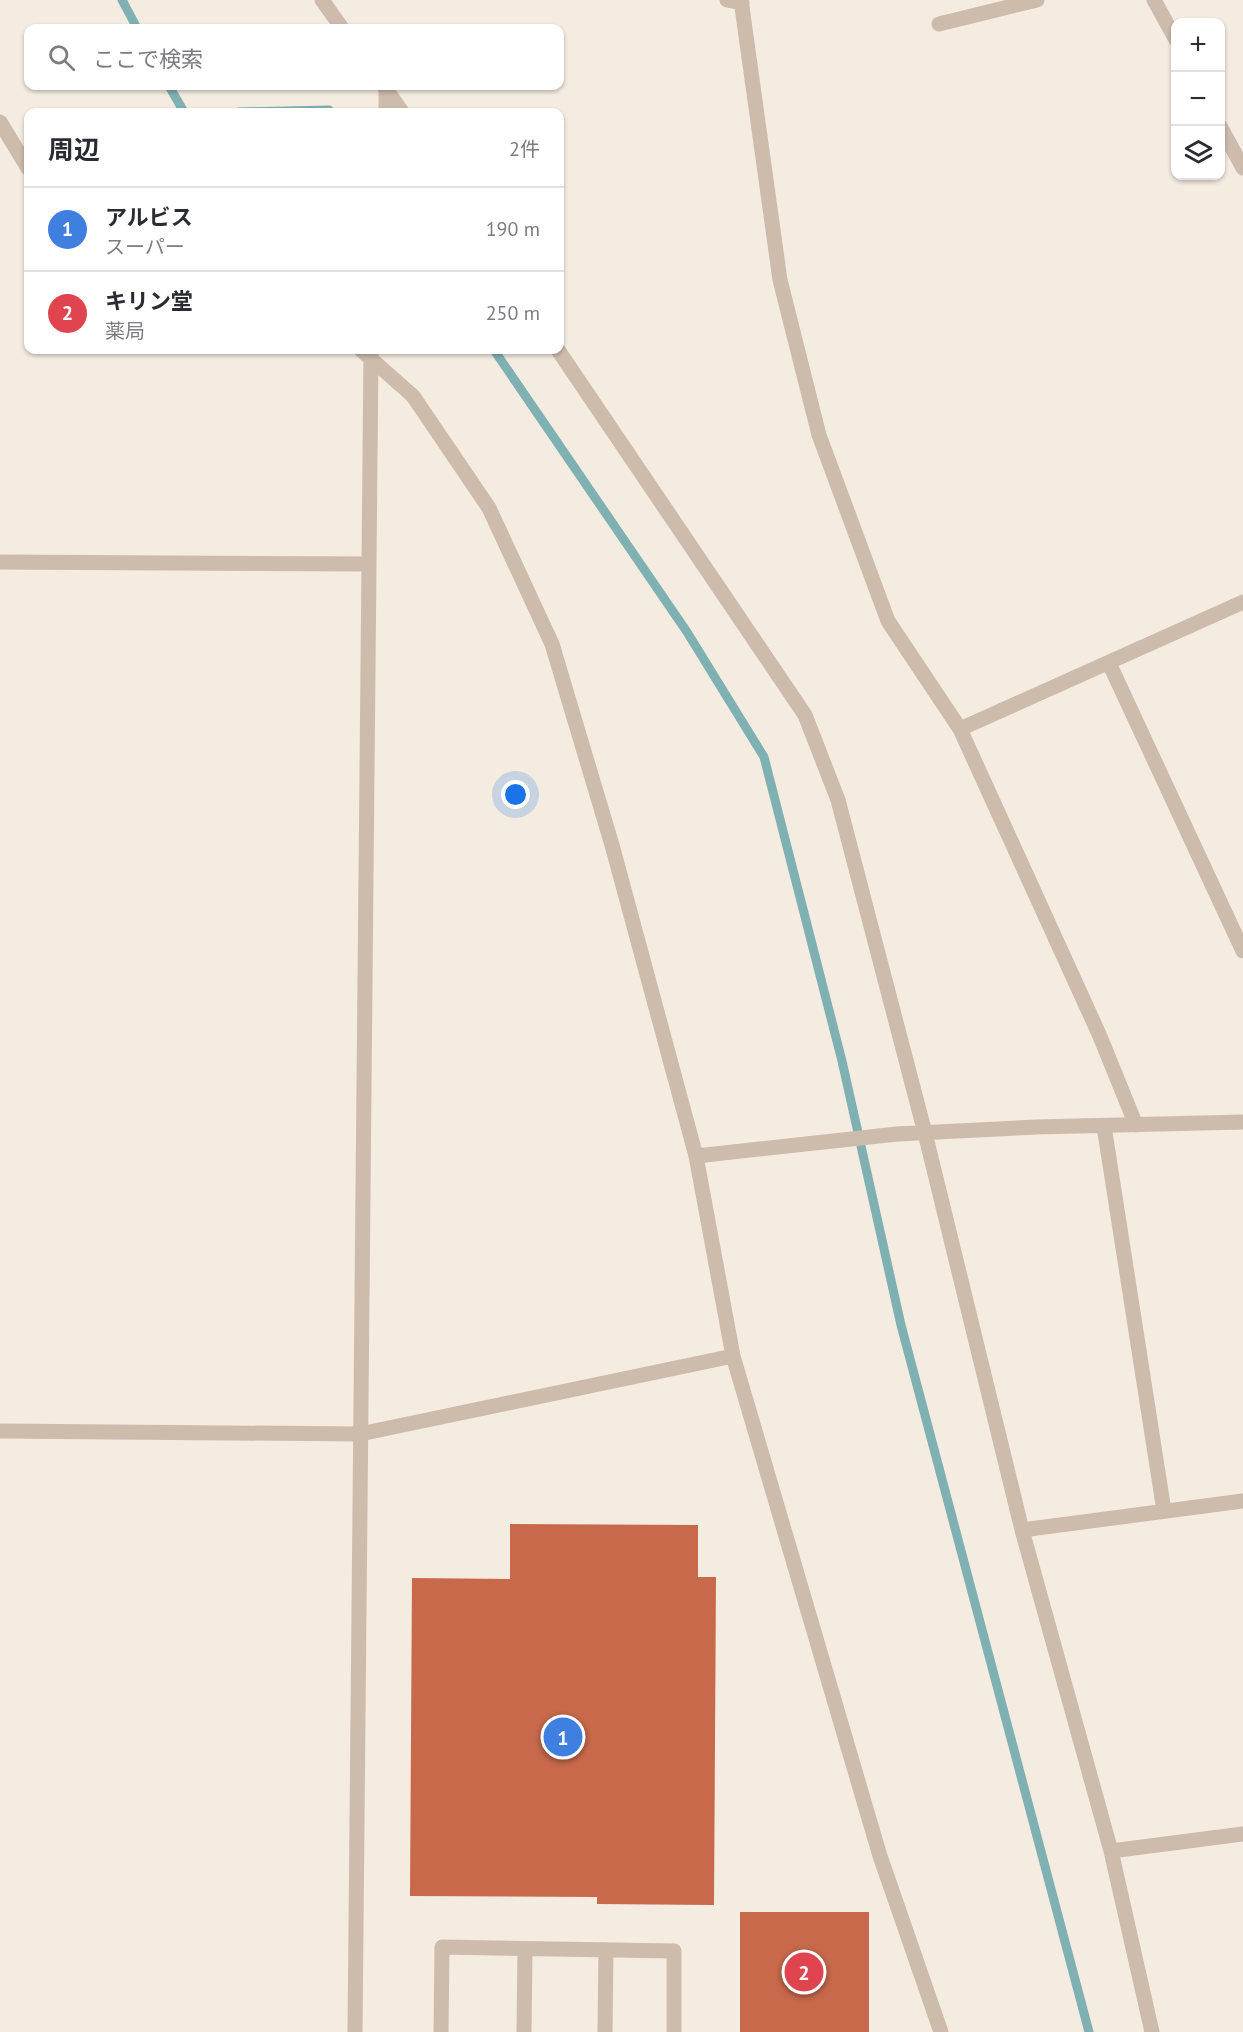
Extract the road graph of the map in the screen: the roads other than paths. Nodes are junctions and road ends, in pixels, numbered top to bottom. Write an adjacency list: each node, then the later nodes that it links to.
1 (322, 0): 5 (street)
2 (1037, 0): 6 (street)
3 (1154, 0): 7 (street)
4 (737, 1): 23 (street)
5 (339, 24)
6 (939, 24)
7 (1171, 31)
8 (385, 90): 10 (street)
9 (387, 90): 11 (street)
10 (386, 108)
11 (399, 108)
12 (0, 122): 14 (street)
13 (1225, 134): 15 (street)
14 (24, 161)
15 (1243, 168)
16 (367, 354): 20 (street)
17 (369, 354): 29 (street)
18 (561, 354): 28 (street)
19 (0, 562): 20 (street)
20 (369, 564): 32 (street)
21 (1243, 602): 22 (street)
22 (1108, 663): 23 (street); 24 (street)
23 (960, 729): 26 (street)
24 (1243, 951)
25 (1243, 1122): 26 (street)
26 (1136, 1125): 27 (street)
27 (1104, 1126): 28 (street); 34 (street)
28 (925, 1133): 29 (street); 35 (street)
29 (696, 1156): 30 (street)
30 (733, 1356): 32 (street); 45 (street)
31 (0, 1431): 32 (street)
32 (360, 1434): 40 (street)
33 (1243, 1501): 34 (street)
34 (1164, 1511): 35 (street)
35 (1022, 1530): 37 (street)
36 (1243, 1834): 37 (street)
37 (1111, 1851): 46 (street)
38 (525, 1949): 39 (street); 41 (street); 42 (street)
39 (606, 1950): 43 (street); 44 (street)
40 (355, 2032)
41 (441, 2032)
42 (524, 2032)
43 (605, 2032)
44 (674, 2032)
45 (941, 2032)
46 (1152, 2032)

